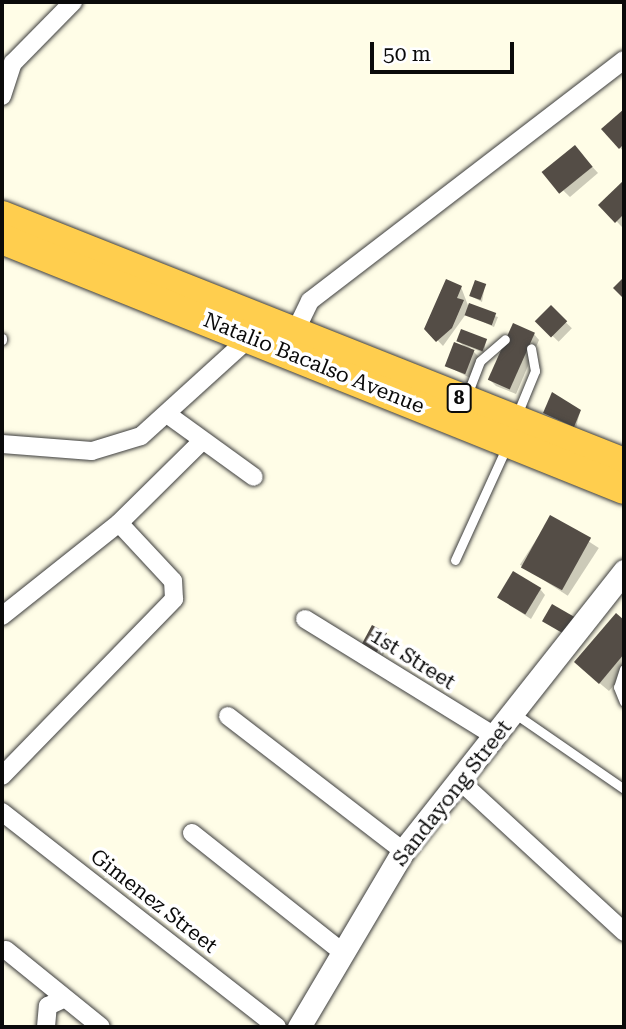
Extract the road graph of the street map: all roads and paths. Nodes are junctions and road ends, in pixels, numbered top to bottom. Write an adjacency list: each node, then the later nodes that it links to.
1 (73, 2): 3 (street)
2 (624, 60): 9 (street)
3 (5, 74): 4 (street)
4 (2, 96)
5 (2, 216): 9 (highway, Natalio Bacalso Avenue / 8)
6 (2, 239): 7 (highway, Natalio Bacalso Avenue / 8)
7 (250, 337): 9 (highway, Natalio Bacalso Avenue / 8); 12 (street)
8 (505, 338): 11 (lane)
9 (290, 342): 11 (highway, Natalio Bacalso Avenue / 8); 13 (highway, Natalio Bacalso Avenue / 8)
10 (531, 348): 13 (lane)
11 (466, 400): 13 (highway, Natalio Bacalso Avenue / 8)
12 (167, 414): 14 (street); 15 (street)
13 (512, 430): 16 (highway, Natalio Bacalso Avenue / 8); 18 (highway, Natalio Bacalso Avenue / 8); 20 (lane)
14 (200, 443): 17 (street); 19 (street)
15 (2, 444)
16 (624, 463)
17 (254, 477)
18 (624, 489)
19 (119, 523): 22 (street); 29 (street)
20 (455, 560)
21 (624, 572): 26 (street, Sandayong Street)
22 (2, 616)
23 (306, 619): 28 (street, 1st Street)
24 (624, 669): 25 (lane)
25 (624, 702)
26 (514, 713): 28 (street, Sandayong Street); 31 (lane)
27 (228, 716): 34 (street)
28 (496, 737): 30 (street, Sandayong Street)
29 (2, 776)
30 (460, 781): 34 (street, Sandayong Street); 35 (street)
31 (624, 789)
32 (2, 812): 41 (street, Gimenez Street)
33 (192, 832): 37 (street)
34 (403, 851): 37 (street, Sandayong Street)
35 (624, 932)
36 (6, 950): 38 (street)
37 (342, 952): 42 (street, Sandayong Street)
38 (63, 999): 39 (street); 40 (street)
39 (46, 1027)
40 (101, 1027)
41 (277, 1027)
42 (299, 1027)

